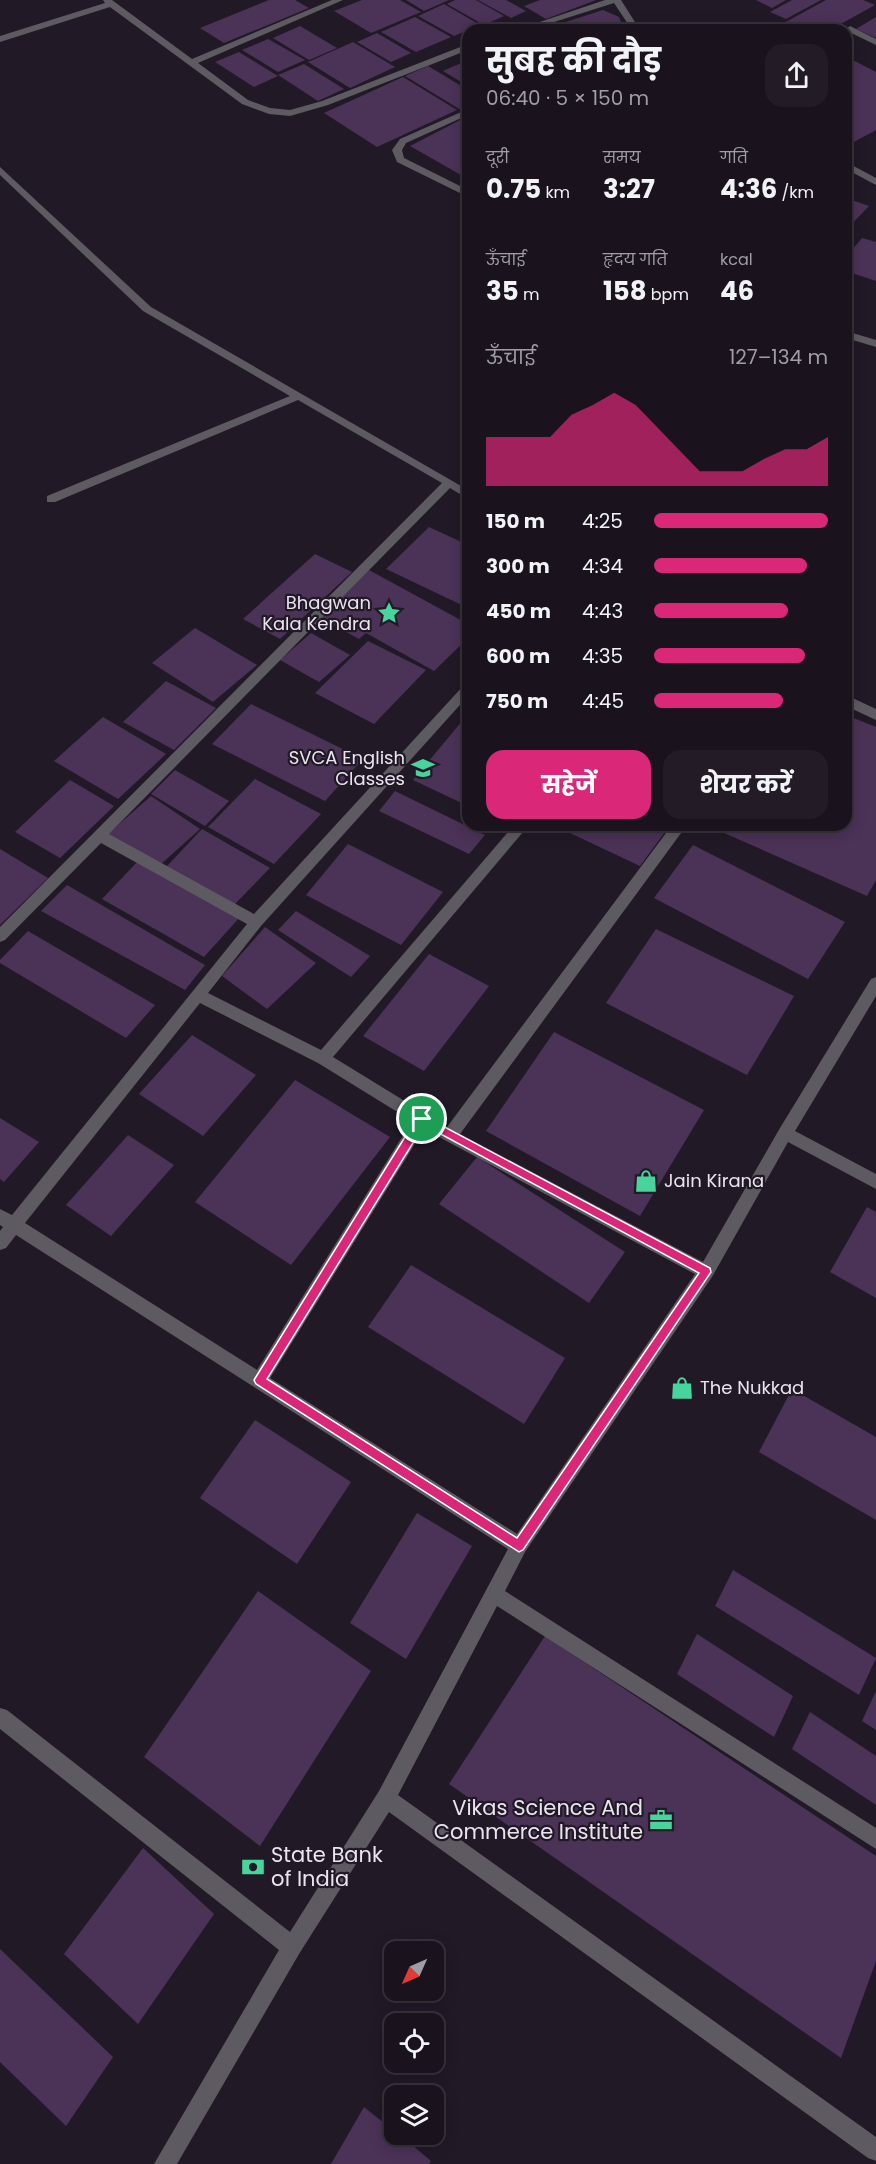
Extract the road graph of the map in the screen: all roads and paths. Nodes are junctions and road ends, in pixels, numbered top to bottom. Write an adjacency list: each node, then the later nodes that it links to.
1 (339, 0): 10 (street)
2 (616, 0): 4 (street); 5 (street)
3 (109, 2): 7 (street); 10 (street)
4 (539, 24)
5 (632, 24)
6 (852, 30): 8 (street)
7 (0, 39)
8 (876, 42)
9 (462, 49): 10 (street)
10 (191, 63)
11 (462, 115): 15 (street)
12 (852, 168): 14 (street)
13 (0, 170): 18 (street)
14 (876, 182)
15 (462, 191)
16 (852, 336): 17 (street)
17 (876, 344)
18 (299, 396): 19 (street); 21 (street)
19 (449, 482): 20 (street); 27 (street)
20 (462, 491)
21 (51, 499)
22 (462, 695): 28 (street)
23 (852, 703): 24 (street)
24 (876, 715)
25 (517, 831): 32 (street)
26 (676, 831): 35 (street)
27 (99, 835): 28 (street); 29 (street)
28 (256, 922): 31 (street)
29 (0, 936)
30 (876, 983): 34 (street)
31 (199, 995): 32 (street); 37 (street)
32 (323, 1058): 33 (street)
33 (422, 1119): 35 (street); 40 (street)
34 (785, 1132): 36 (street); 39 (street)
35 (449, 1136): 39 (street)
36 (876, 1182)
37 (7, 1220): 38 (street); 40 (street)
38 (0, 1243)
39 (706, 1272): 41 (street)
40 (260, 1380): 41 (street)
41 (519, 1546): 42 (street)
42 (494, 1594): 44 (street); 45 (street)
43 (0, 1717): 46 (street)
44 (386, 1798): 46 (street); 47 (street)
45 (876, 1839)
46 (292, 1947): 48 (street)
47 (876, 2150)
48 (165, 2164)

